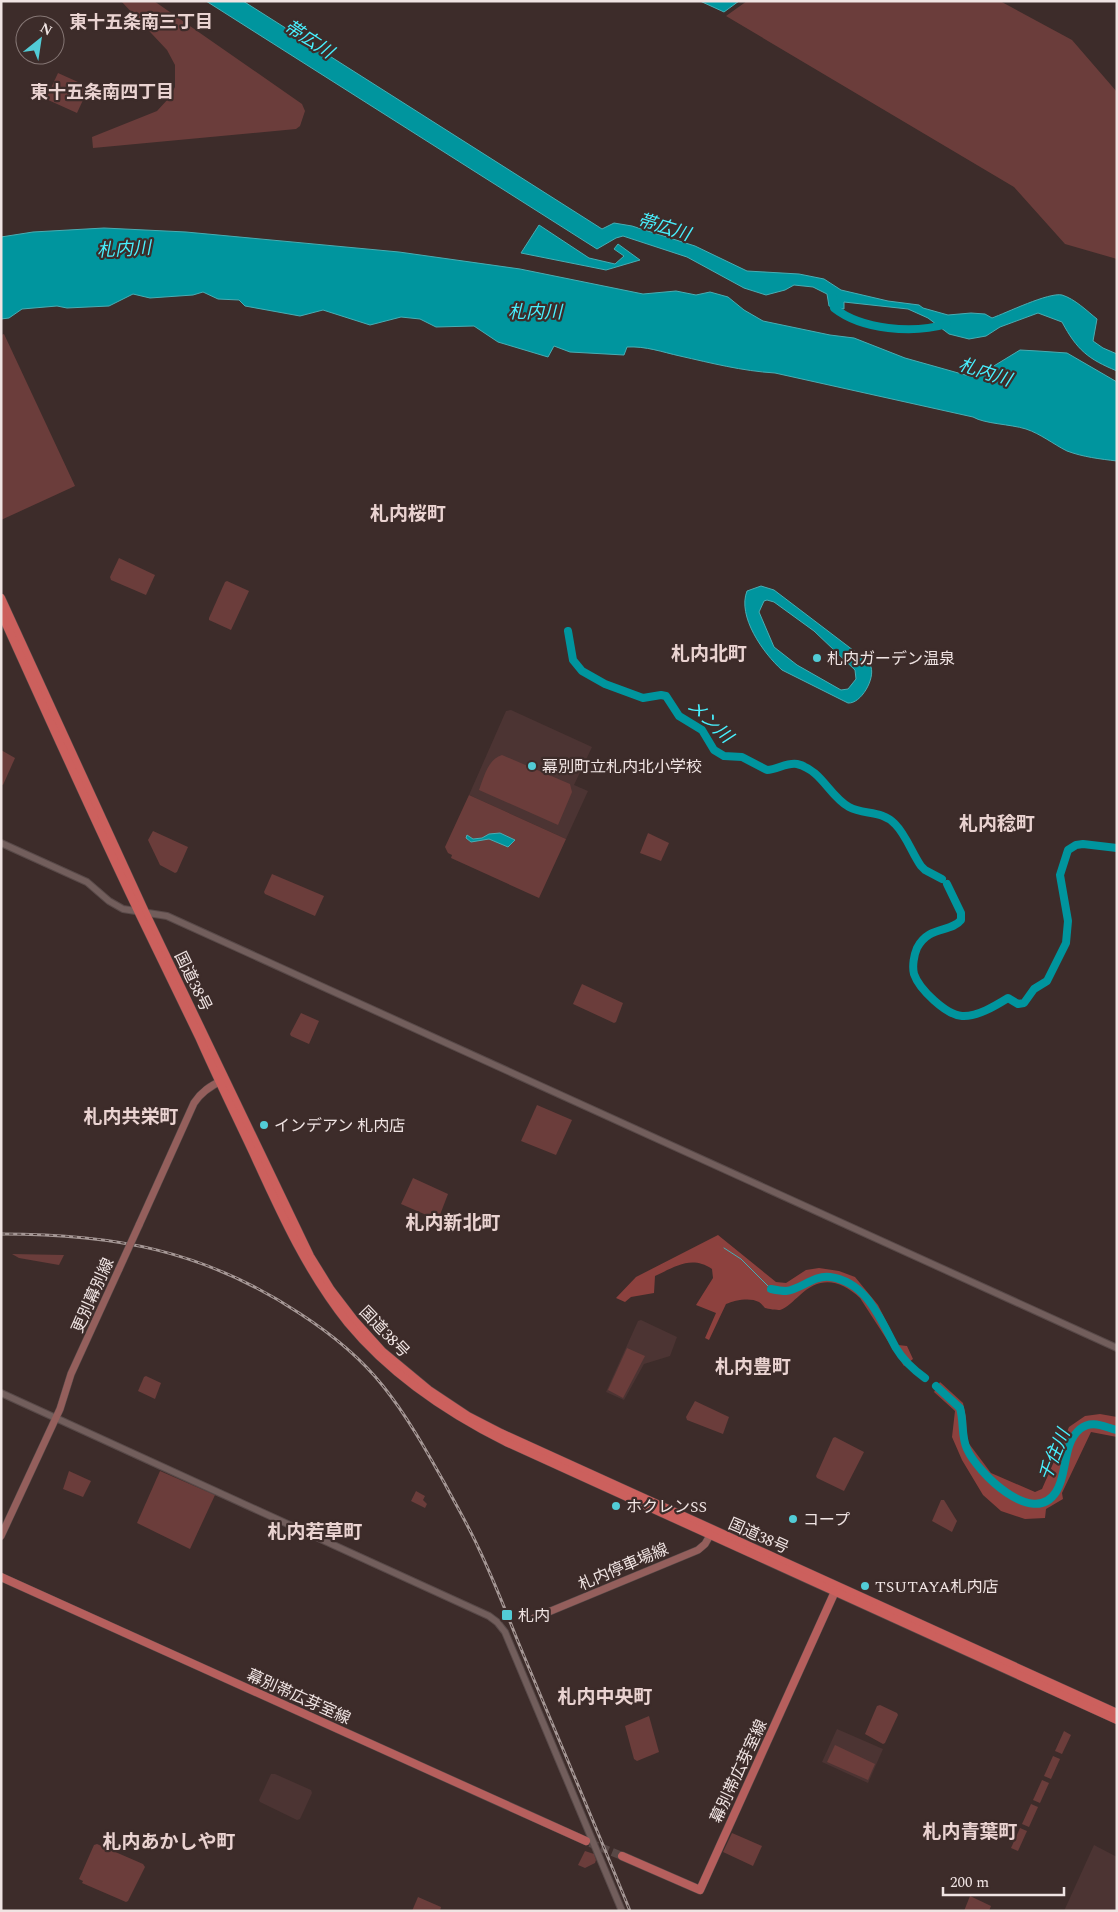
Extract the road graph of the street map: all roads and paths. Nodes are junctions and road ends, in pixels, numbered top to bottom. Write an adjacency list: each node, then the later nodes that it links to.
1 (1, 598): 4 (highway, 国道38号)
2 (1, 613): 4 (highway, 国道38号)
3 (1, 843): 4 (street)
4 (142, 912): 5 (highway, 国道38号); 6 (street)
5 (222, 1080): 8 (main road, 更別幕別線, bridge); 9 (highway, 国道38号)
6 (1117, 1348)
7 (1, 1393): 8 (street)
8 (55, 1418): 10 (main road, 更別幕別線); 18 (street)
9 (711, 1532): 12 (highway, 国道38号); 13 (main road, 札内停車場線)
10 (1, 1536)
11 (1, 1576): 16 (main road, 幕別帯広芽室線)
12 (836, 1589): 14 (highway, 国道38号); 15 (highway, 国道38号); 17 (main road, 幕別帯広芽室線)
13 (534, 1618)
14 (1117, 1713)
15 (1117, 1720)
16 (586, 1841)
17 (622, 1856)
18 (622, 1911)

